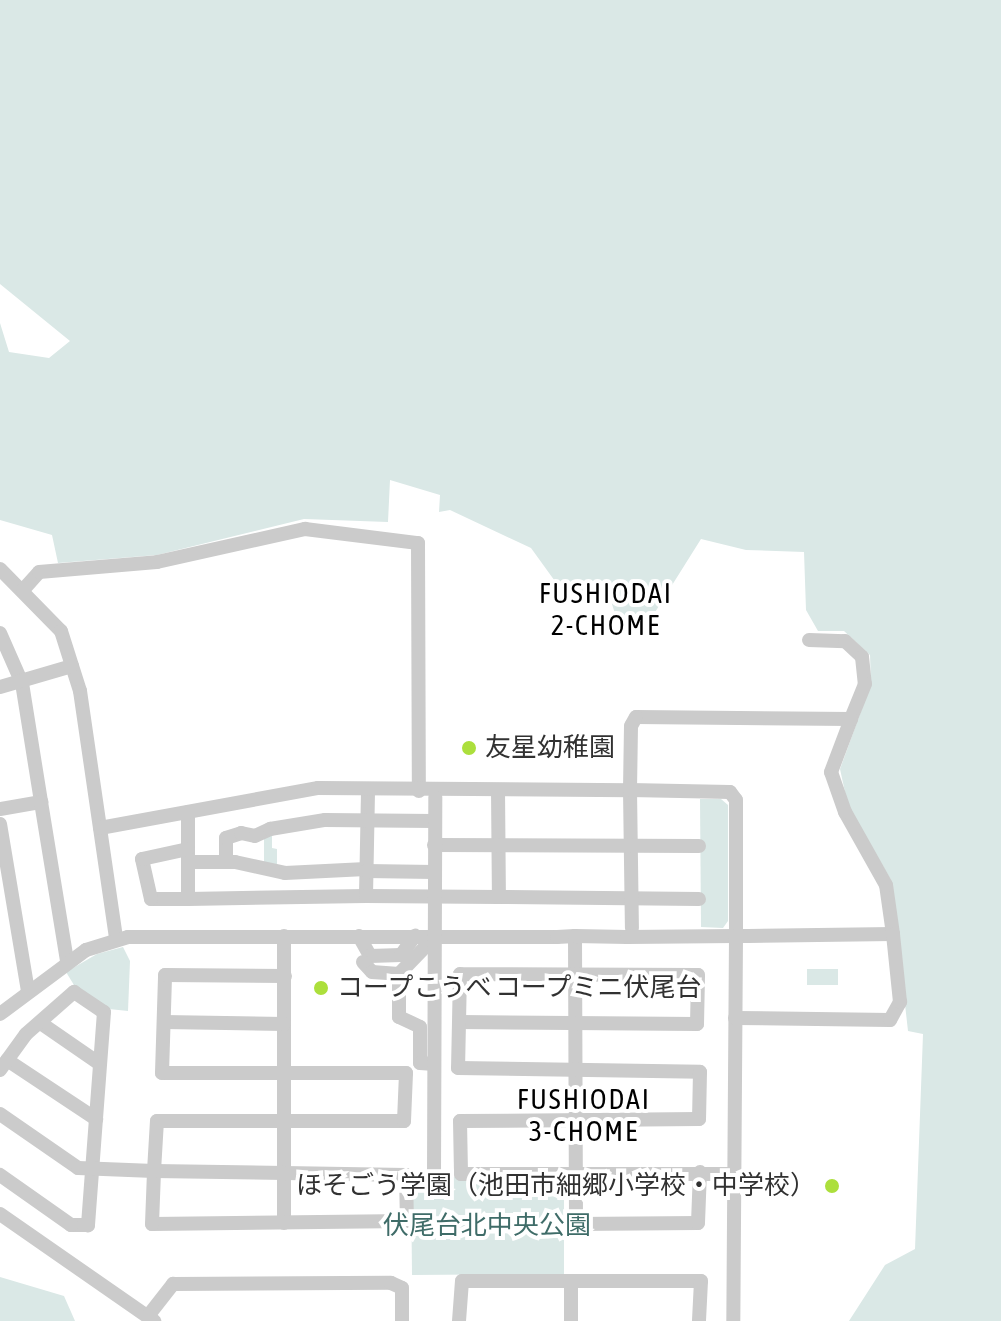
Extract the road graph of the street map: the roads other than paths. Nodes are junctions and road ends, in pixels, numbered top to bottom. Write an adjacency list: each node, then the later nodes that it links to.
1 (0, 569): 2 (street)
2 (23, 590): 5 (street); 12 (street)
3 (0, 633): 6 (street)
4 (809, 640): 8 (street)
5 (72, 666): 6 (street); 20 (street)
6 (22, 683): 7 (street); 14 (street)
7 (0, 687)
8 (851, 719): 11 (street); 36 (street)
9 (368, 789): 12 (street); 16 (street); 17 (street)
10 (498, 790): 11 (street); 12 (street); 23 (street)
11 (630, 790): 22 (street); 39 (street)
12 (419, 791)
13 (435, 797): 18 (street)
14 (41, 802): 15 (street); 42 (street)
15 (0, 809)
16 (188, 812): 20 (street); 25 (street)
17 (367, 821): 18 (street); 26 (street); 27 (street)
18 (434, 821): 21 (street)
19 (0, 824): 47 (street)
20 (100, 828): 40 (street)
21 (434, 845): 23 (street); 28 (street)
22 (630, 845): 23 (street); 24 (street); 31 (street)
23 (498, 846): 30 (street)
24 (699, 846)
25 (188, 856): 26 (street); 32 (street); 32 (street)
26 (226, 862): 27 (street)
27 (366, 870): 28 (street); 29 (street)
28 (434, 872): 33 (street)
29 (366, 896): 32 (street); 33 (street)
30 (499, 897): 31 (street); 33 (street)
31 (630, 897): 34 (street); 35 (street)
32 (188, 899)
33 (434, 899): 41 (street)
34 (699, 899)
35 (632, 928)
36 (893, 934): 39 (street); 49 (street)
37 (284, 936): 40 (street); 41 (street); 46 (street)
38 (575, 936): 39 (street); 41 (street); 45 (street)
39 (736, 936): 49 (street)
40 (116, 938): 42 (street)
41 (425, 942): 44 (street); 56 (street)
42 (67, 961): 47 (street)
43 (363, 962): 44 (street)
44 (399, 974): 56 (street)
45 (575, 975): 51 (street); 54 (street); 54 (street)
46 (285, 976): 50 (street); 53 (street)
47 (28, 991): 48 (street)
48 (0, 1014)
49 (735, 1018): 69 (street)
50 (164, 1022): 53 (street); 58 (street)
51 (460, 1022): 54 (street); 59 (street)
52 (42, 1024): 55 (street); 55 (street); 57 (street)
53 (284, 1024): 58 (street)
54 (575, 1024): 59 (street)
55 (100, 1064): 61 (street)
56 (434, 1064): 71 (street)
57 (4, 1065): 61 (street)
58 (283, 1072): 63 (street); 63 (street)
59 (575, 1073): 62 (street); 62 (street)
60 (0, 1114): 64 (street)
61 (96, 1119): 64 (street)
62 (575, 1120): 67 (street); 67 (street)
63 (284, 1121): 65 (street); 68 (street)
64 (92, 1168): 65 (street); 70 (street)
65 (154, 1171): 68 (street); 73 (street)
66 (700, 1172): 67 (street); 67 (street); 69 (street)
67 (575, 1173)
68 (285, 1174): 73 (street); 73 (street)
69 (733, 1174): 80 (street)
70 (0, 1175)
71 (434, 1175)
72 (0, 1214): 75 (street)
73 (284, 1223)
74 (571, 1281): 77 (street); 78 (street); 79 (street)
75 (151, 1318): 76 (street)
76 (402, 1321)
77 (459, 1321)
78 (571, 1321)
79 (699, 1321)
80 (733, 1321)

